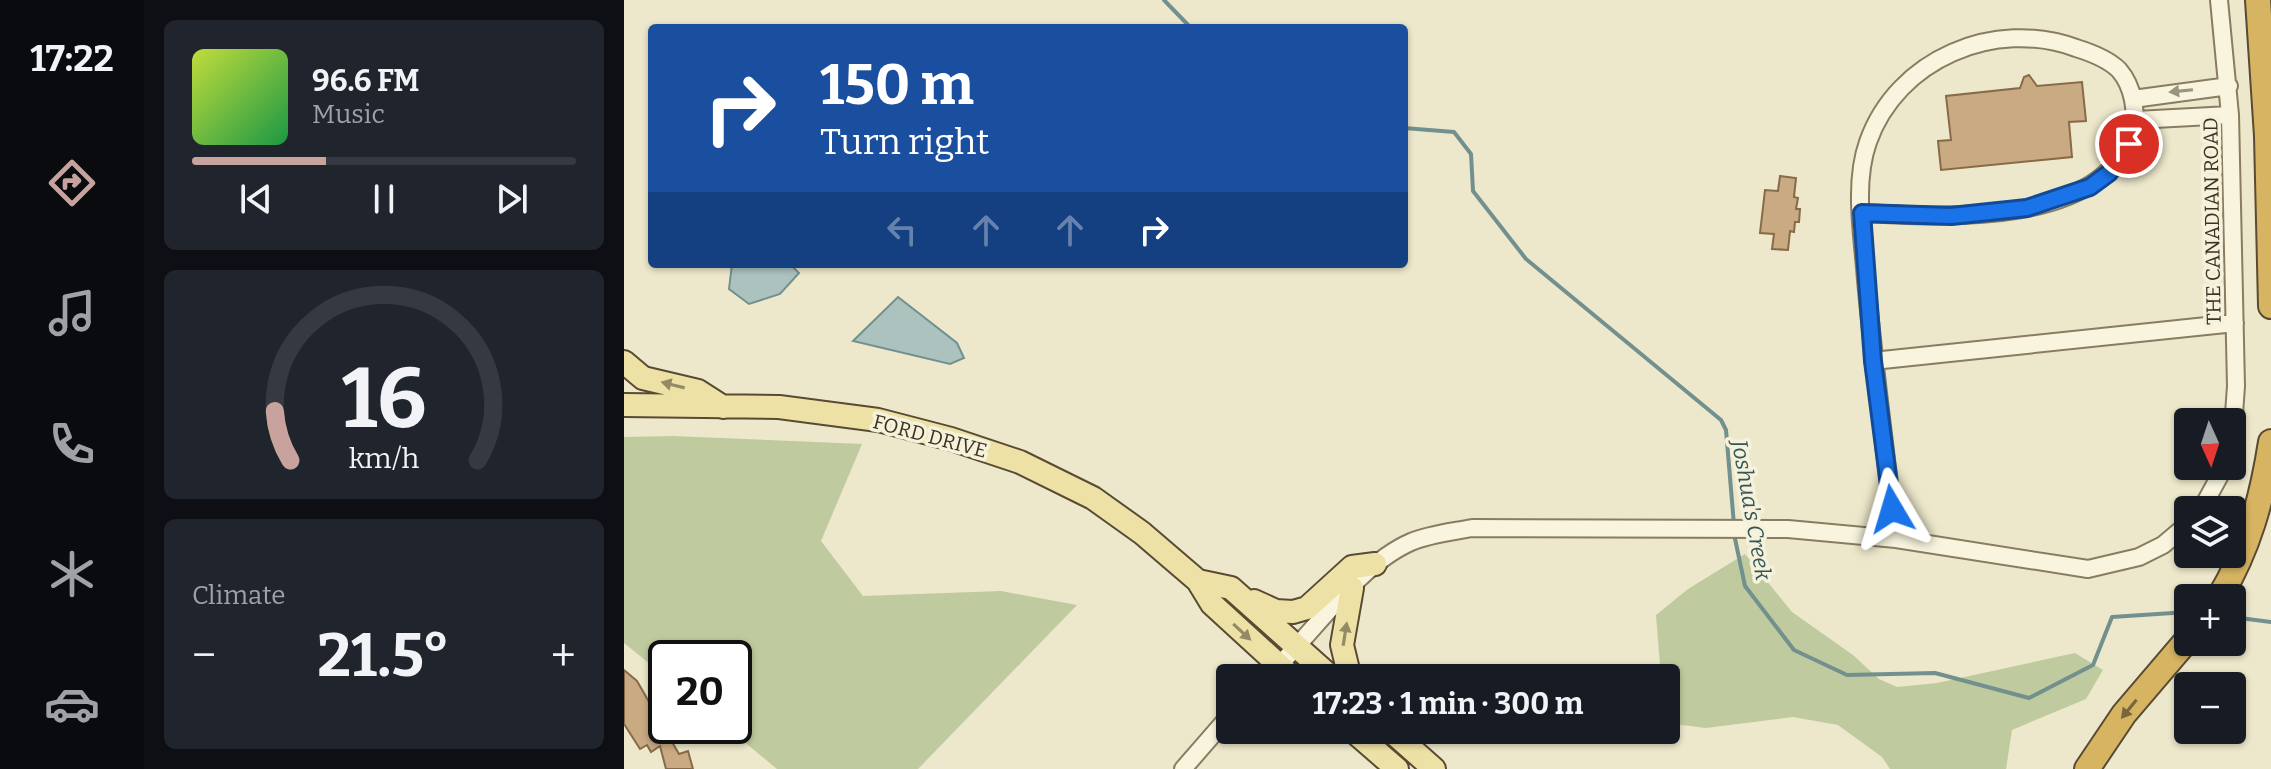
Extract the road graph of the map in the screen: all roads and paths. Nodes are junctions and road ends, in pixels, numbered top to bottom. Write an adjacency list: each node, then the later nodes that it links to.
1 (2219, 0): 3 (street, THE CANADIAN ROAD)
2 (2258, 0): 8 (highway)
3 (2229, 86): 4 (street, one-way to 4); 5 (street, THE CANADIAN ROAD)
4 (2133, 99): 6 (street); 7 (street)
5 (2230, 115): 6 (street); 9 (street, THE CANADIAN ROAD)
6 (2136, 120): 7 (street)
7 (1862, 213): 10 (street)
8 (2271, 306)
9 (2235, 323): 10 (street); 14 (street, THE CANADIAN ROAD)
10 (1873, 361): 17 (street)
11 (624, 362): 13 (main road, one-way to 11)
12 (624, 405): 13 (main road, FORD DRIVE)
13 (724, 408): 19 (main road, FORD DRIVE)
14 (2234, 408)
15 (2271, 442): 20 (highway)
16 (2174, 536): 17 (street)
17 (1896, 539): 18 (street)
18 (1375, 564): 21 (street); 22 (main road)
19 (1198, 581): 22 (main road, FORD DRIVE); 25 (main road, FORD DRIVE, one-way to 25)
20 (2226, 584)
21 (1352, 588): 23 (street); 28 (main road, one-way to 21)
22 (1238, 594): 23 (main road, FORD DRIVE)
23 (1297, 648): 26 (street); 27 (main road, FORD DRIVE)
24 (2174, 655): 35 (highway, one-way to 35)
25 (1269, 664)
26 (1286, 664)
27 (1316, 664)
28 (1347, 664)
29 (1216, 731): 32 (street)
30 (1368, 744): 33 (main road)
31 (1406, 744): 34 (main road)
32 (1183, 769)
33 (1397, 769)
34 (1434, 769)
35 (2087, 769)

